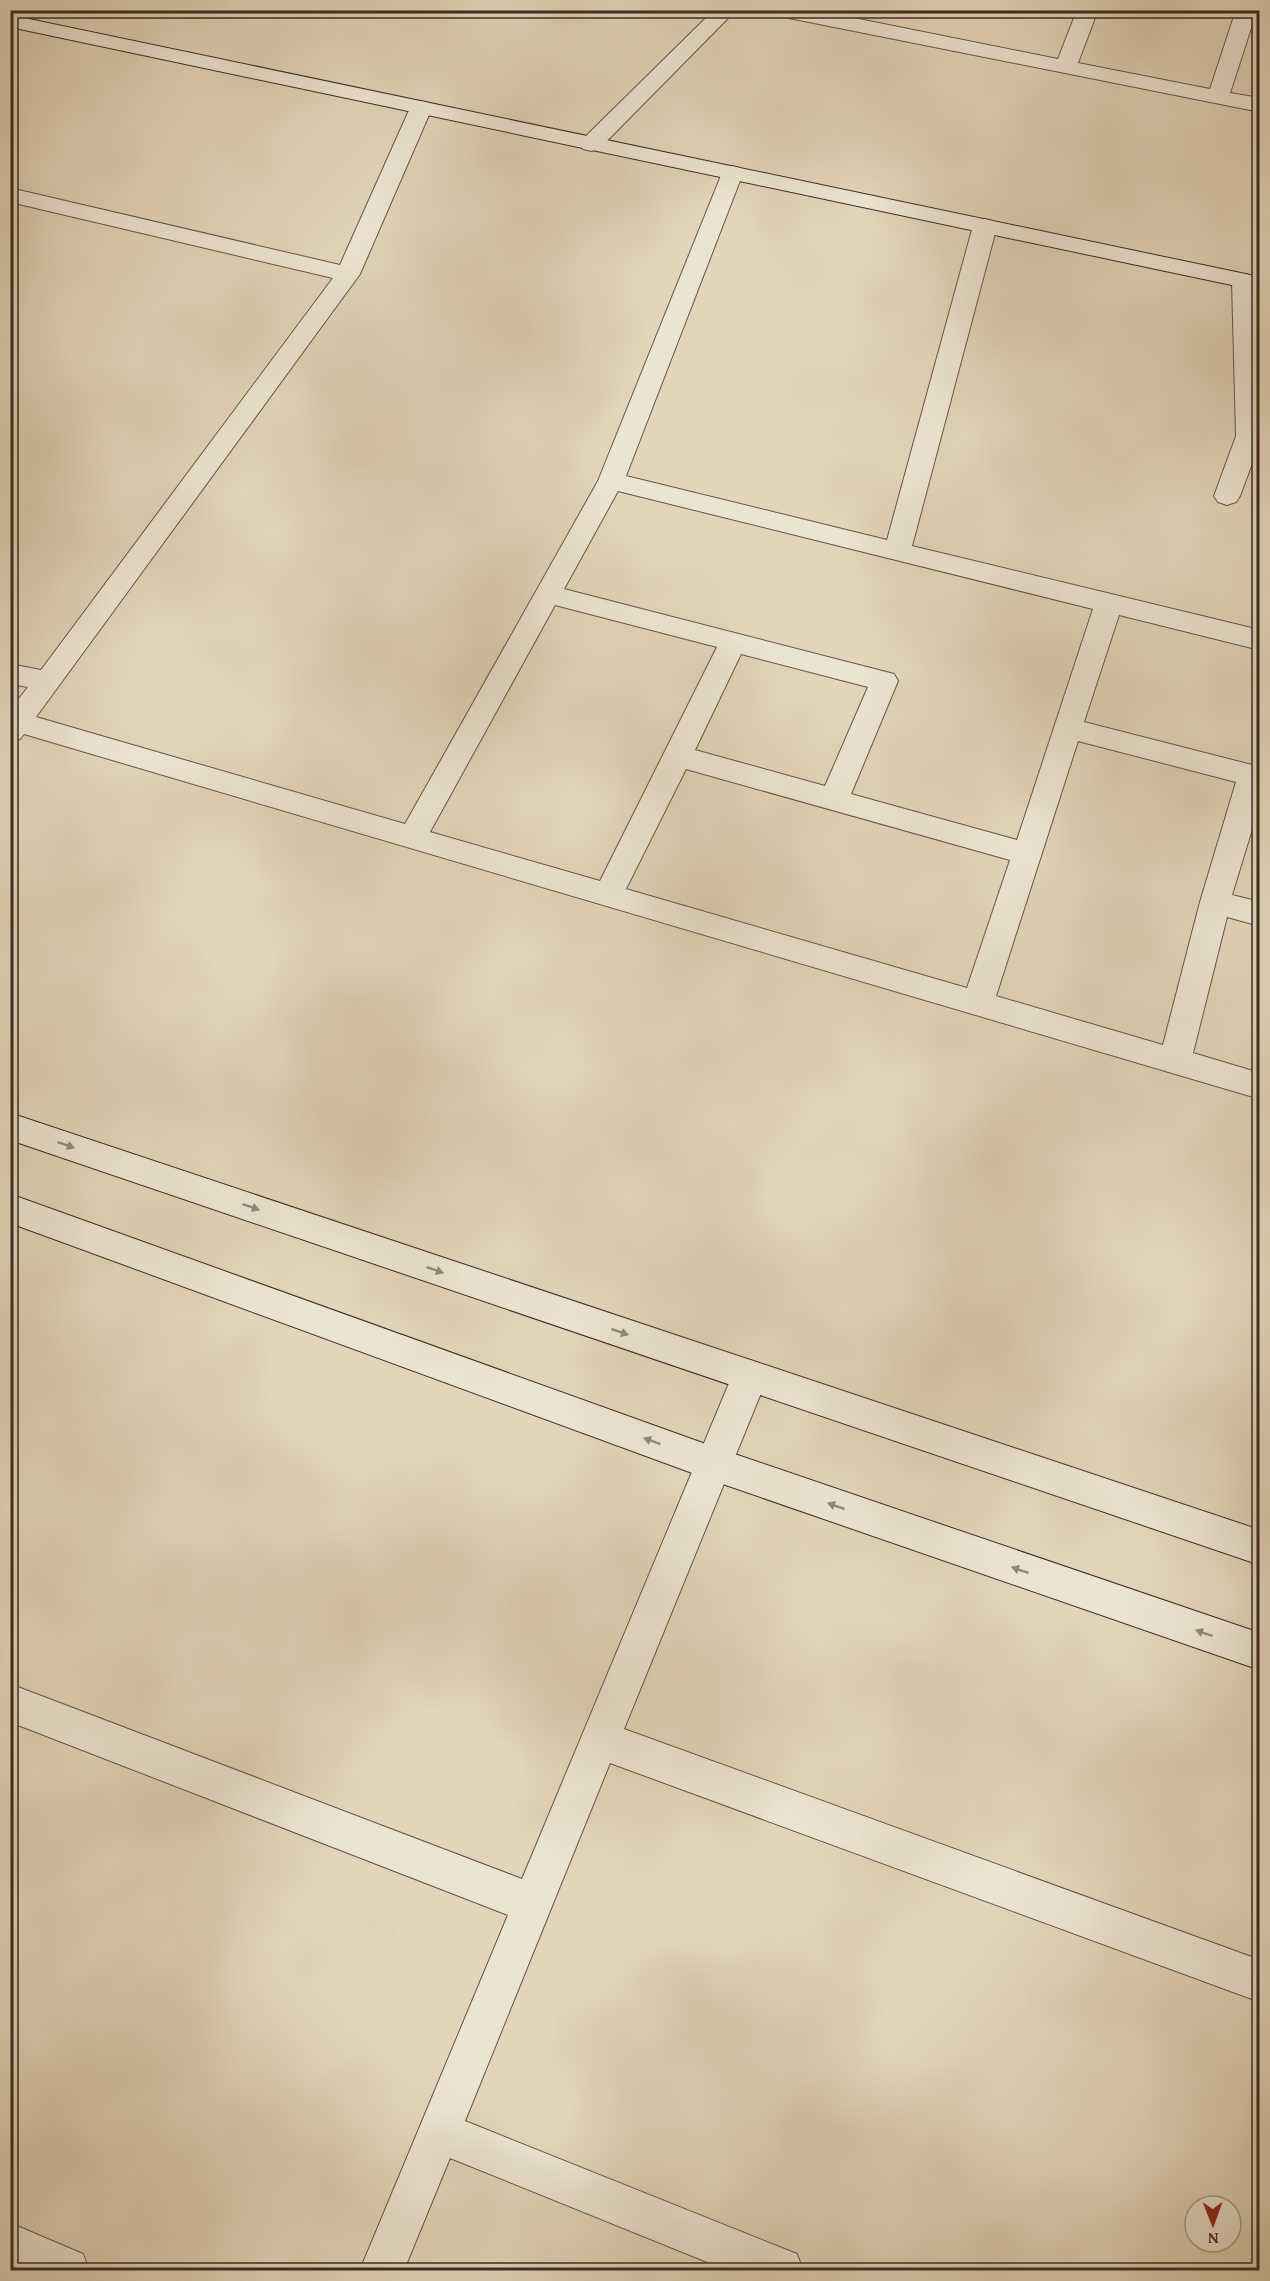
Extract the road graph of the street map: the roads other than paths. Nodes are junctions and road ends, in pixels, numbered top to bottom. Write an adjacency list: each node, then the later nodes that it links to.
1 (726, 10): 11 (street)
2 (779, 10): 4 (street)
3 (1088, 10): 7 (street)
4 (817, 14): 7 (street)
5 (1251, 14): 8 (street)
6 (10, 21): 10 (street)
7 (1066, 67): 8 (street)
8 (1218, 97): 9 (street)
9 (1260, 105)
10 (421, 108): 11 (street); 15 (street)
11 (591, 144): 12 (street)
12 (732, 173): 14 (street); 18 (street)
13 (10, 195): 15 (street)
14 (985, 226): 16 (street); 20 (street)
15 (348, 274): 26 (street)
16 (1252, 282): 17 (street)
17 (1254, 437): 19 (street)
18 (611, 481): 20 (street); 21 (street)
19 (1227, 496)
20 (897, 551): 22 (street)
21 (548, 594): 24 (street); 32 (street)
22 (1109, 603): 23 (street); 28 (street)
23 (1260, 640)
24 (733, 642): 29 (street); 31 (street)
25 (10, 674): 26 (street)
26 (48, 681): 27 (street)
27 (14, 727): 32 (street)
28 (1068, 728): 30 (street); 33 (street)
29 (678, 756): 31 (street); 34 (street)
30 (1256, 777): 35 (street)
31 (834, 800): 33 (street)
32 (412, 838): 34 (street)
33 (1027, 854): 37 (street)
34 (608, 895): 37 (street)
35 (1215, 902): 36 (street); 38 (street)
36 (1260, 914)
37 (978, 1003): 38 (street)
38 (1175, 1061): 39 (street)
39 (1260, 1086)
40 (10, 1126): 42 (street, one-way to 42)
41 (10, 1208): 43 (street, one-way to 41)
42 (750, 1376): 43 (street); 44 (street)
43 (714, 1464): 45 (street, one-way to 43); 47 (street)
44 (1260, 1548)
45 (1260, 1652)
46 (10, 1703): 48 (street)
47 (600, 1740): 48 (street); 49 (street)
48 (532, 1904): 50 (street)
49 (1260, 1981)
50 (439, 2132): 53 (street); 54 (street)
51 (10, 2245): 52 (street)
52 (67, 2271)
53 (382, 2271)
54 (782, 2271)

